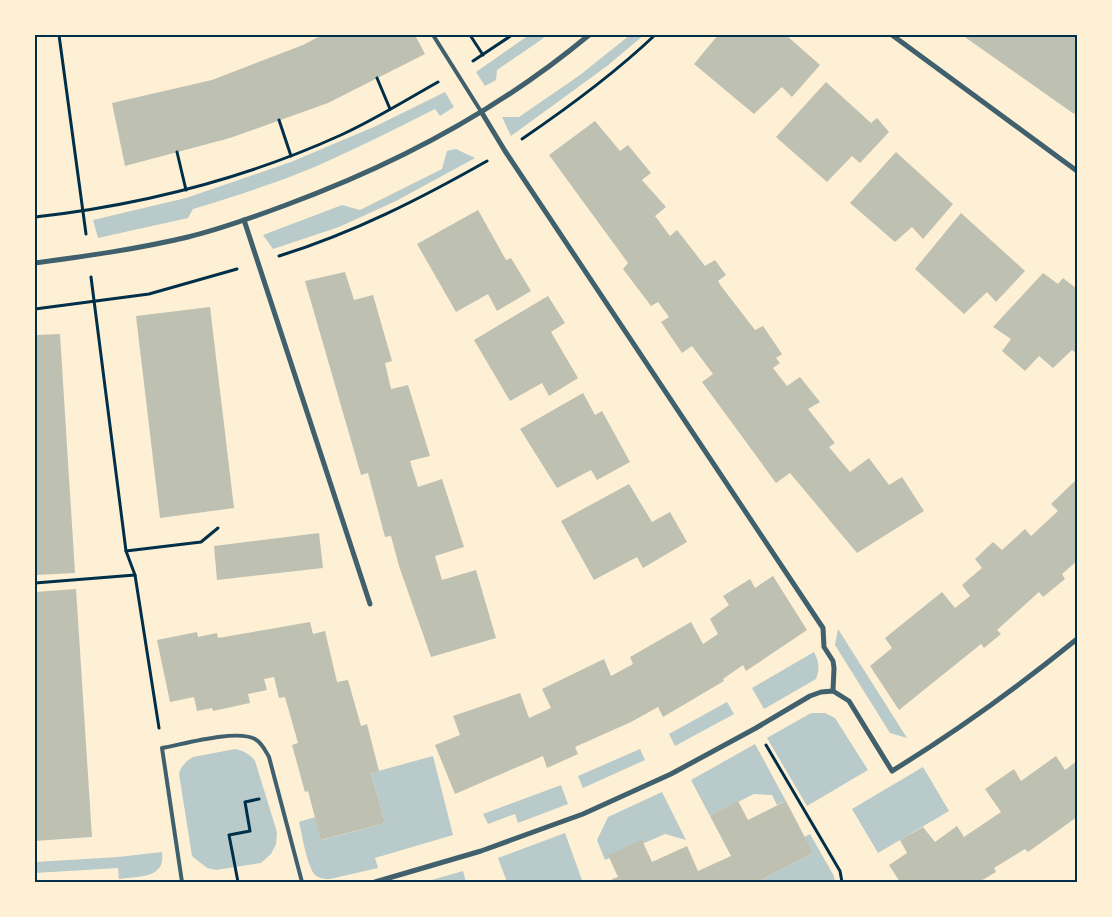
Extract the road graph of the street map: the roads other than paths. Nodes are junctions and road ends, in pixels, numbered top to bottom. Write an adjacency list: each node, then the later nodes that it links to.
1 (434, 35): 4 (lane)
2 (589, 35): 4 (street)
3 (892, 35): 5 (street)
4 (482, 113): 6 (street); 10 (street)
5 (1077, 171)
6 (244, 220): 7 (street); 8 (street)
7 (35, 263)
8 (370, 604)
9 (1077, 639): 10 (street)
10 (833, 691): 13 (street)
11 (182, 882): 12 (lane)
12 (302, 882)
13 (376, 882)

